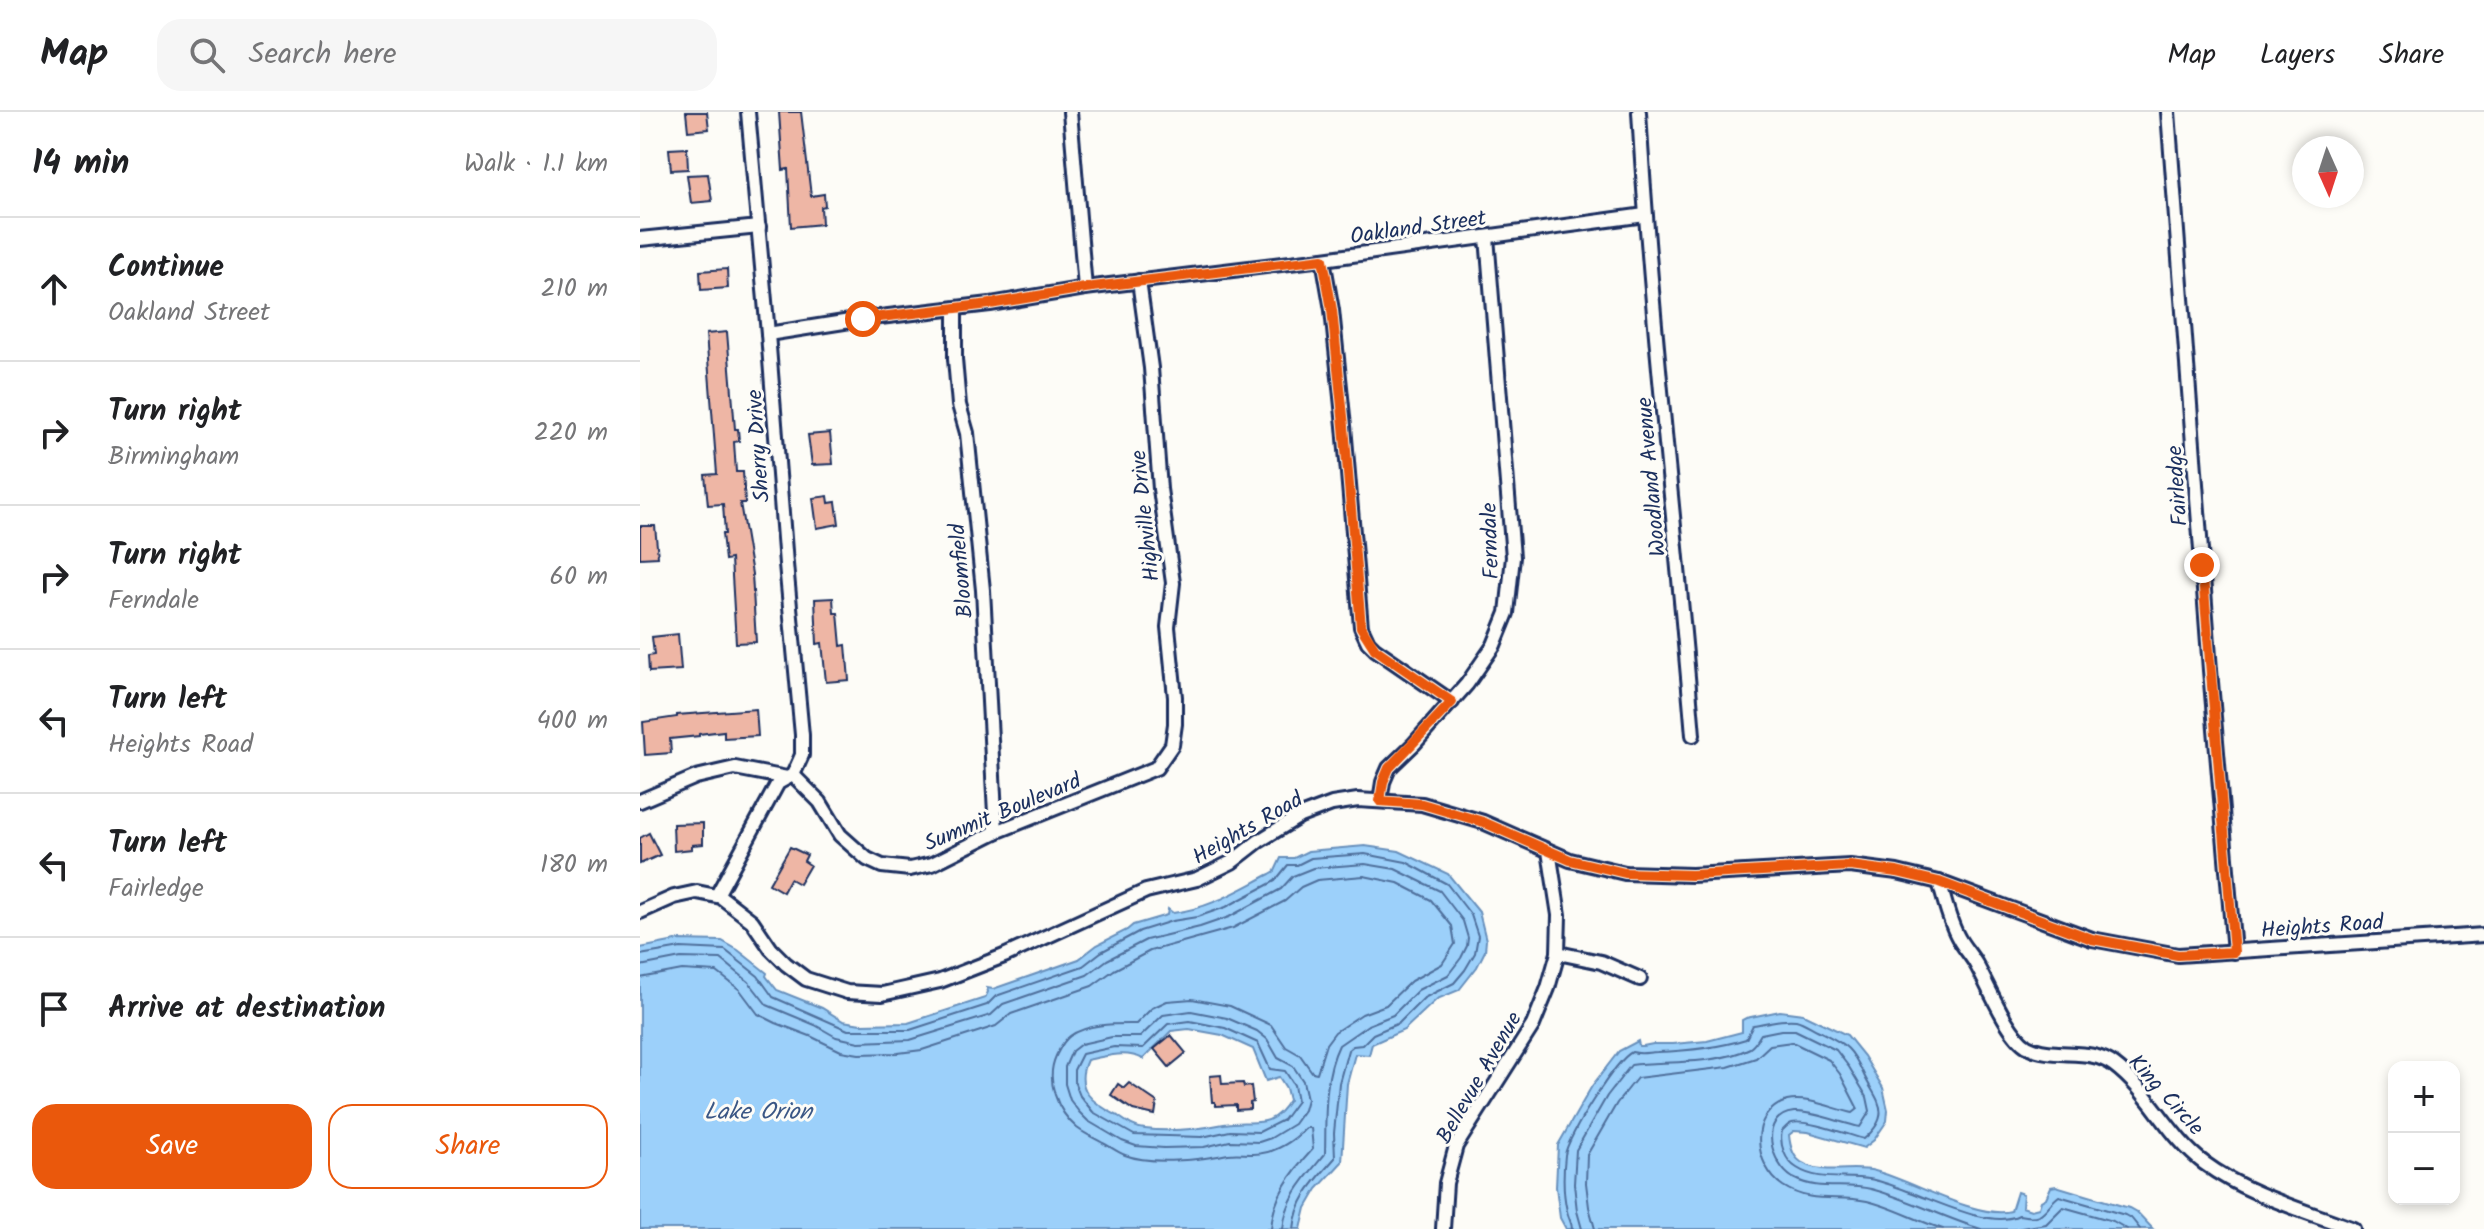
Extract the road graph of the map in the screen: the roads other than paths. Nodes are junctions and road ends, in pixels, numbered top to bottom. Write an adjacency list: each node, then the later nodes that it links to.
1 (748, 112): 6 (street, Sherry Drive)
2 (1070, 112): 11 (street)
3 (1639, 112): 5 (street, Woodland Avenue)
4 (2168, 112): 26 (street, Fairledge)
5 (1645, 215): 7 (street, Oakland Street); 15 (street, Woodland Avenue)
6 (759, 227): 8 (street); 13 (street, Sherry Drive)
7 (1487, 237): 9 (street, Oakland Street); 14 (street, Ferndale)
8 (640, 239)
9 (1323, 259): 10 (street, Oakland Street); 14 (street)
10 (1139, 281): 11 (street, Oakland Street); 16 (street, Highville Drive)
11 (1085, 288): 12 (street, Oakland Street)
12 (955, 309): 13 (street, Oakland Street); 20 (street, Bloomfield)
13 (768, 334): 17 (street, Sherry Drive)
14 (1452, 702): 19 (street, Ferndale)
15 (1693, 735)
16 (1172, 745): 20 (street, Summit Boulevard)
17 (790, 776): 18 (street); 20 (street, Summit Boulevard); 23 (street, Sherry Drive)
18 (640, 801)
19 (1380, 801): 21 (street, Heights Road); 23 (street, Heights Road)
20 (996, 832)
21 (1549, 851): 22 (street, Heights Road); 27 (street, Bellevue Avenue)
22 (1939, 882): 26 (street, Heights Road); 30 (street, King Circle)
23 (717, 895): 24 (street)
24 (640, 912)
25 (2484, 935): 26 (street, Heights Road)
26 (2234, 952)
27 (1558, 953): 28 (street); 29 (street, Bellevue Avenue)
28 (1640, 979)
29 (1443, 1229)
30 (2353, 1229)

